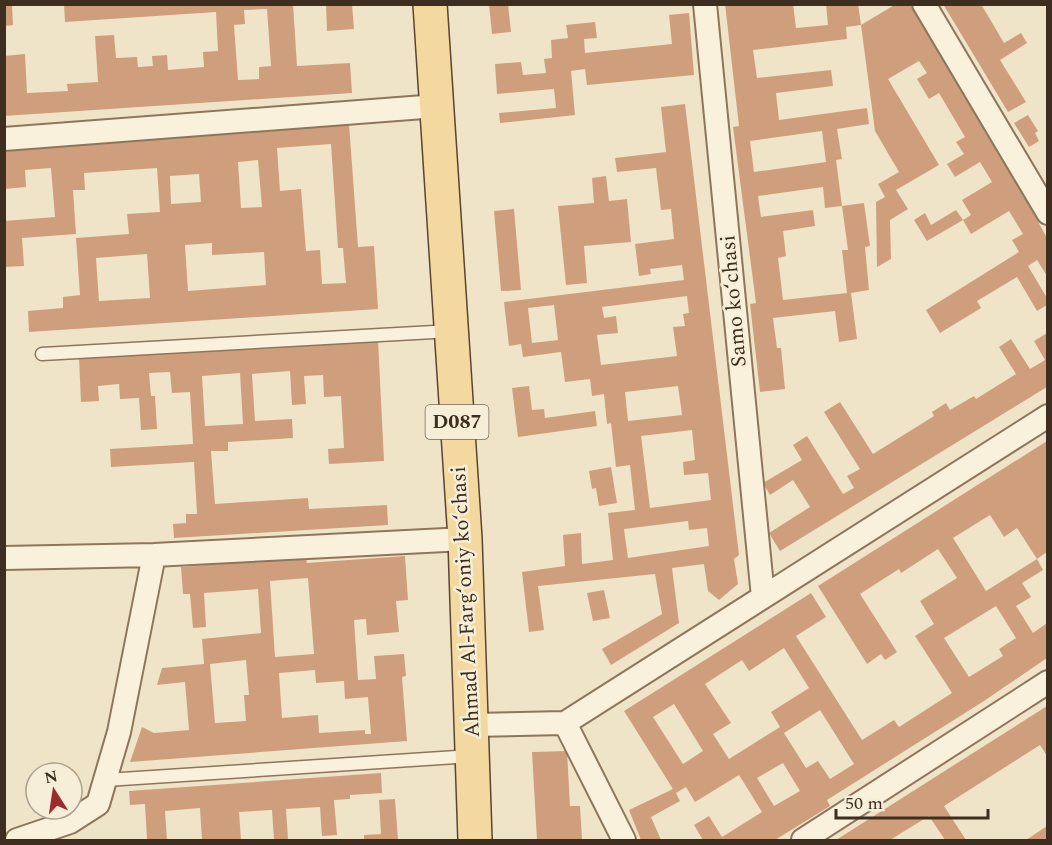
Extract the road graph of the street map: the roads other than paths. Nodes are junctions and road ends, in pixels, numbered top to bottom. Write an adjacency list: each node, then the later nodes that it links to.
1 (430, 4): 4 (main road, Ahmad Al-Fargʻoniy koʻchasi / D087)
2 (705, 4): 13 (street, Samo koʻchasi)
3 (924, 4): 6 (street)
4 (437, 106): 5 (street); 7 (main road, Ahmad Al-Fargʻoniy koʻchasi / D087)
5 (4, 139)
6 (1047, 213)
7 (452, 331): 8 (lane); 10 (main road, Ahmad Al-Fargʻoniy koʻchasi / D087)
8 (42, 354)
9 (1047, 416): 13 (street)
10 (465, 539): 11 (street); 16 (main road, Ahmad Al-Fargʻoniy koʻchasi / D087)
11 (154, 555): 12 (street); 17 (street)
12 (4, 558)
13 (763, 597): 15 (street)
14 (1047, 682): 21 (street)
15 (565, 723): 16 (street); 20 (street)
16 (473, 740): 17 (lane); 19 (main road, Ahmad Al-Fargʻoniy koʻchasi / D087)
17 (106, 780): 18 (street)
18 (16, 840)
19 (475, 840)
20 (624, 840)
21 (803, 840)

